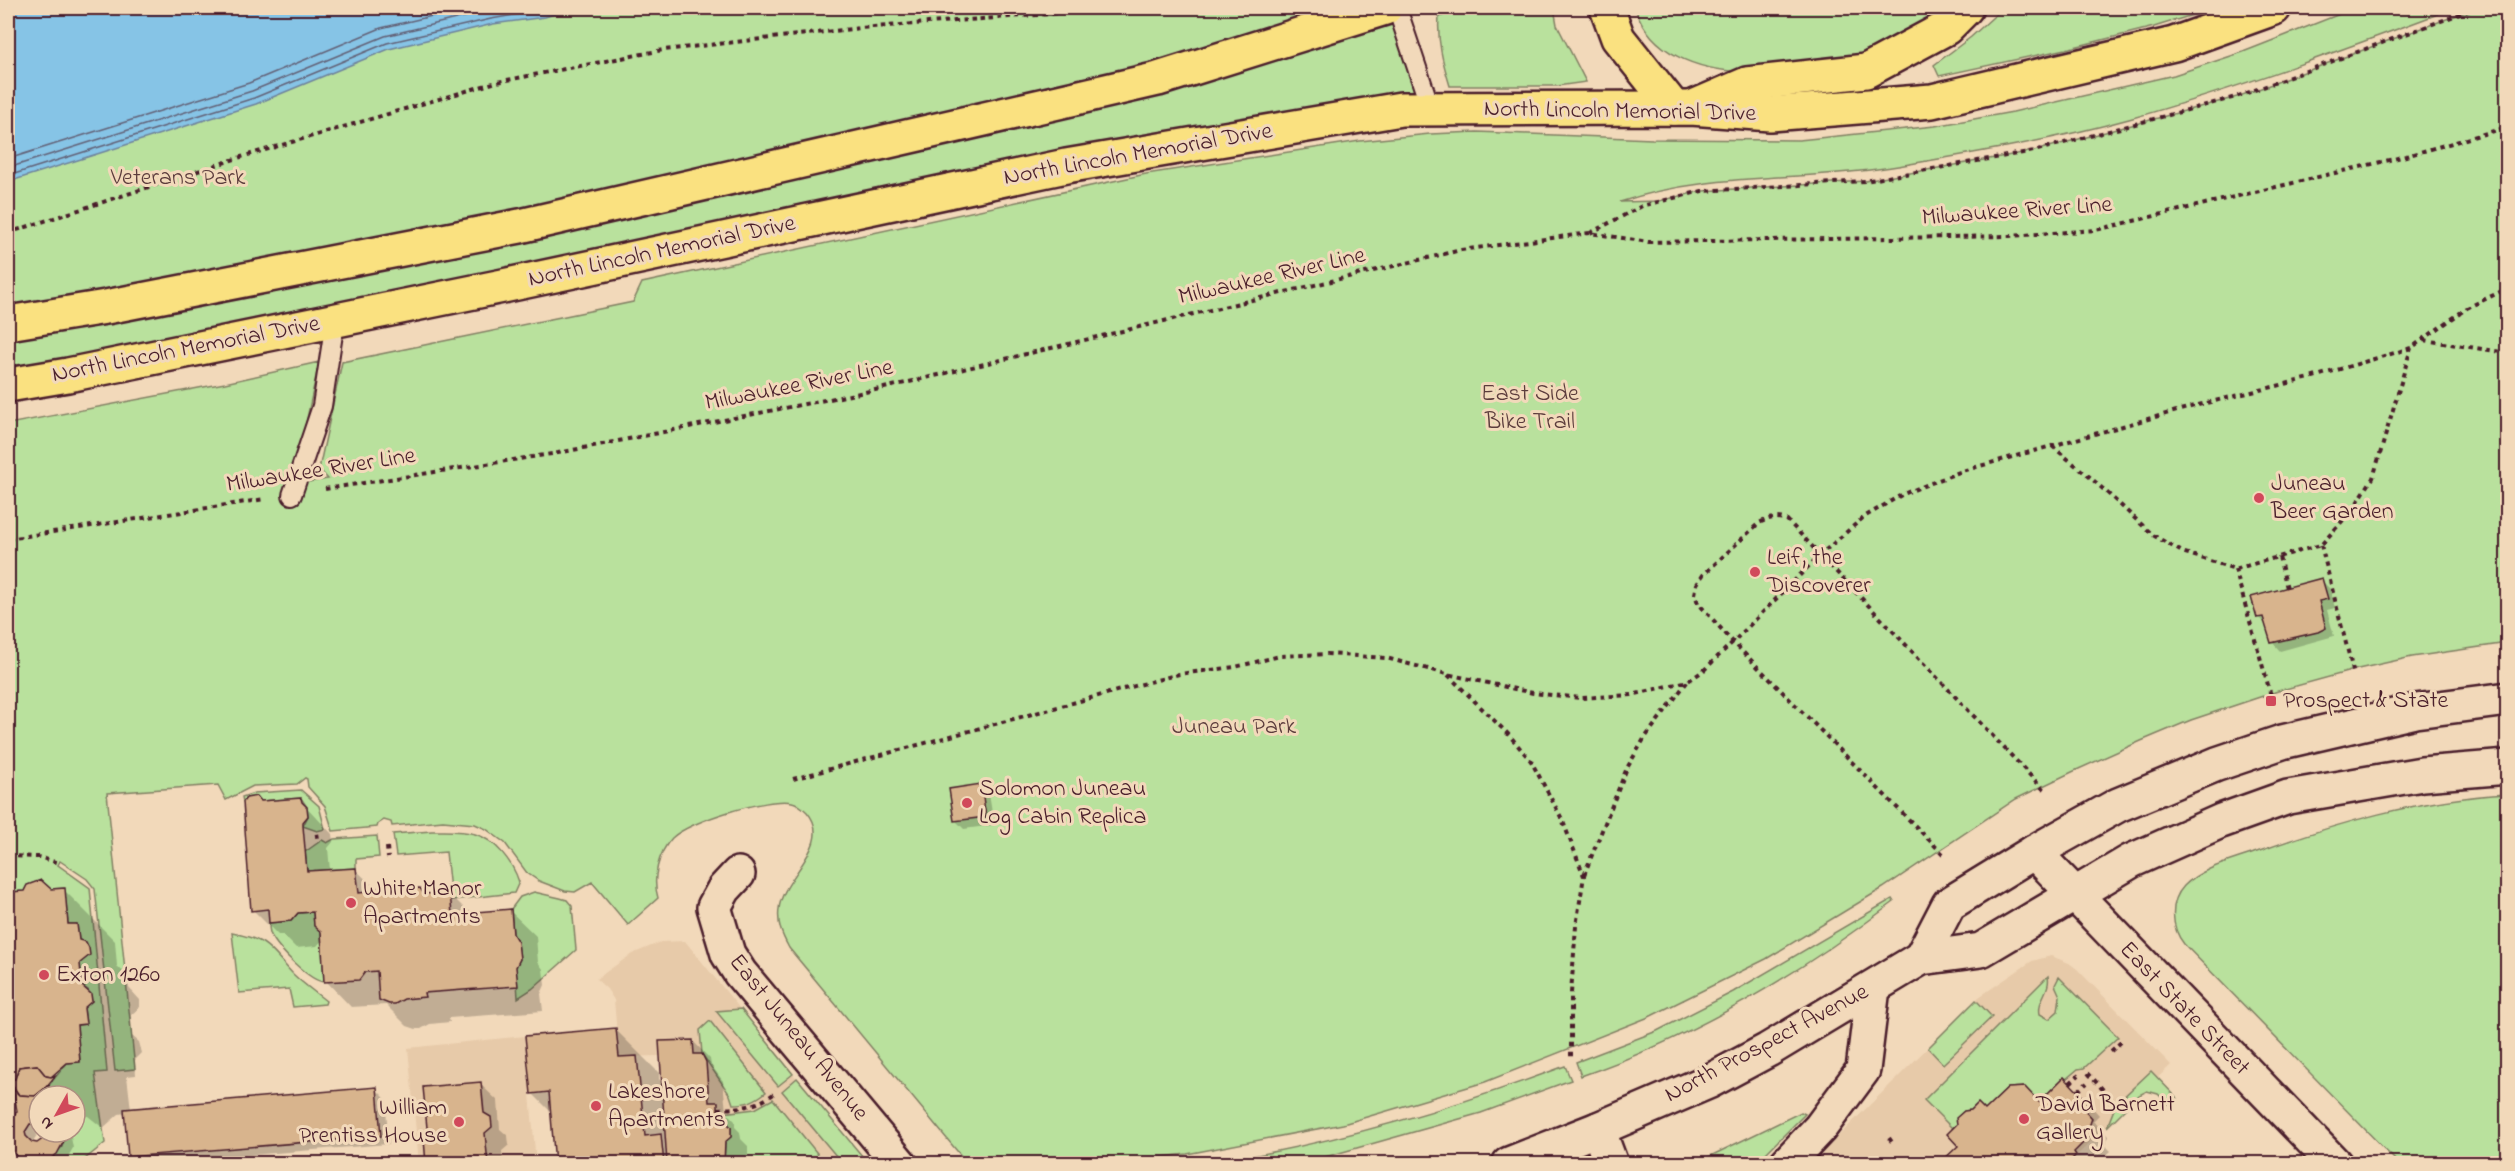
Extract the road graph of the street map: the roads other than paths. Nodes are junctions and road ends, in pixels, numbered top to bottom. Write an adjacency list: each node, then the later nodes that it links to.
1 (1386, 8): 9 (main road)
2 (1397, 8): 7 (lane)
3 (1607, 8): 6 (main road)
4 (1966, 8): 6 (main road)
5 (2274, 8): 6 (main road, North Lincoln Memorial Drive)
6 (1683, 108): 7 (main road, North Lincoln Memorial Drive)
7 (1431, 110): 8 (main road, North Lincoln Memorial Drive)
8 (335, 321): 10 (main road, North Lincoln Memorial Drive); 11 (lane)
9 (8, 323)
10 (8, 385)
11 (292, 495)
12 (2508, 699): 14 (main road)
13 (2508, 767): 16 (main road, North Prospect Avenue)
14 (2034, 852): 16 (main road, East State Street); 17 (main road)
15 (738, 874): 20 (main road, East Juneau Avenue)
16 (2073, 894): 17 (main road, North Prospect Avenue); 24 (main road, East State Street)
17 (1921, 958): 18 (main road, North Prospect Avenue)
18 (1873, 988): 19 (main road, North Prospect Avenue); 23 (main road)
19 (1599, 1129): 21 (main road, North Prospect Avenue); 22 (main road)
20 (900, 1164)
21 (1509, 1164)
22 (1611, 1164)
23 (1786, 1164)
24 (2335, 1164)

